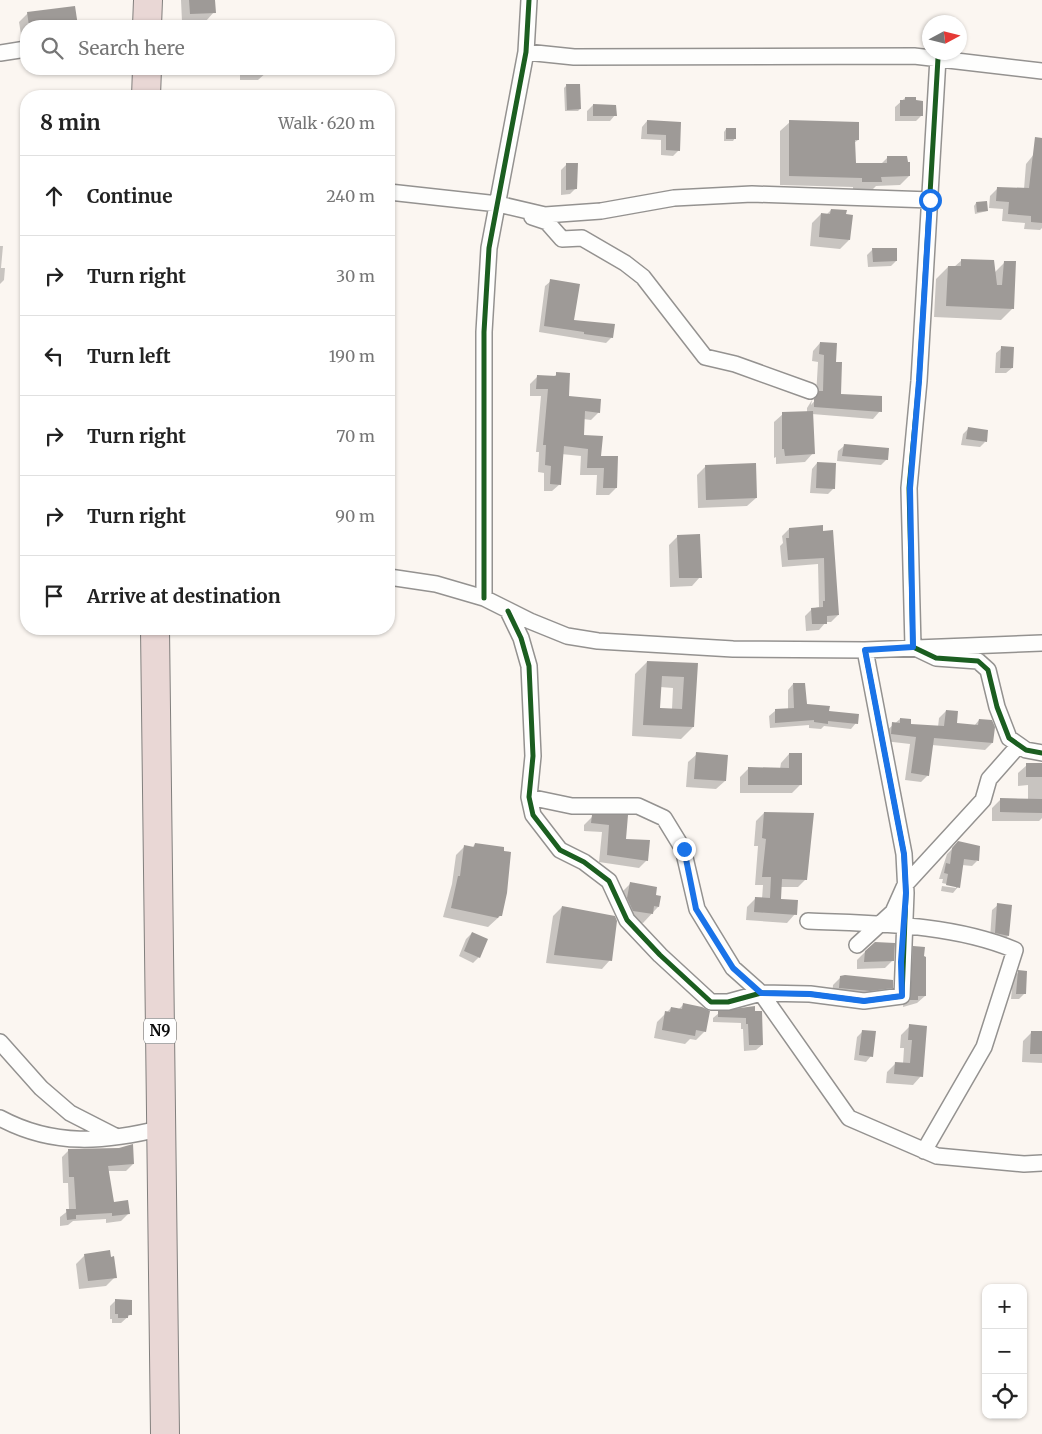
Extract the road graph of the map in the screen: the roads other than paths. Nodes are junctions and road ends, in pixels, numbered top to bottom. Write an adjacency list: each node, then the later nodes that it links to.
1 (148, 0): 3 (highway)
2 (529, 0): 5 (street)
3 (148, 20)
4 (20, 50): 6 (street)
5 (526, 52): 7 (street); 15 (street)
6 (0, 53)
7 (922, 57)
8 (938, 60): 14 (street)
9 (955, 60): 10 (street)
10 (1042, 70)
11 (147, 75): 12 (highway)
12 (146, 90)
13 (395, 193): 15 (street)
14 (930, 200): 15 (street); 22 (street)
15 (498, 204): 16 (street); 18 (street)
16 (810, 391)
17 (395, 578): 18 (street)
18 (484, 598): 19 (street)
19 (508, 611): 23 (street); 26 (street)
20 (155, 635): 35 (highway, N9)
21 (1042, 643): 22 (street)
22 (913, 647): 23 (street); 24 (street)
23 (865, 650): 27 (street)
24 (1019, 745): 25 (street); 27 (street)
25 (1042, 753)
26 (529, 797): 32 (street); 32 (street)
27 (905, 884): 29 (street); 30 (street)
28 (808, 921): 29 (street)
29 (880, 924): 30 (street); 31 (street)
30 (904, 926): 32 (street); 37 (street)
31 (857, 945)
32 (761, 993): 37 (street)
33 (0, 1042): 36 (street)
34 (0, 1118): 36 (street)
35 (163, 1128): 36 (street); 39 (highway, N9)
36 (119, 1138)
37 (924, 1150): 38 (street)
38 (1042, 1163)
39 (165, 1434)

